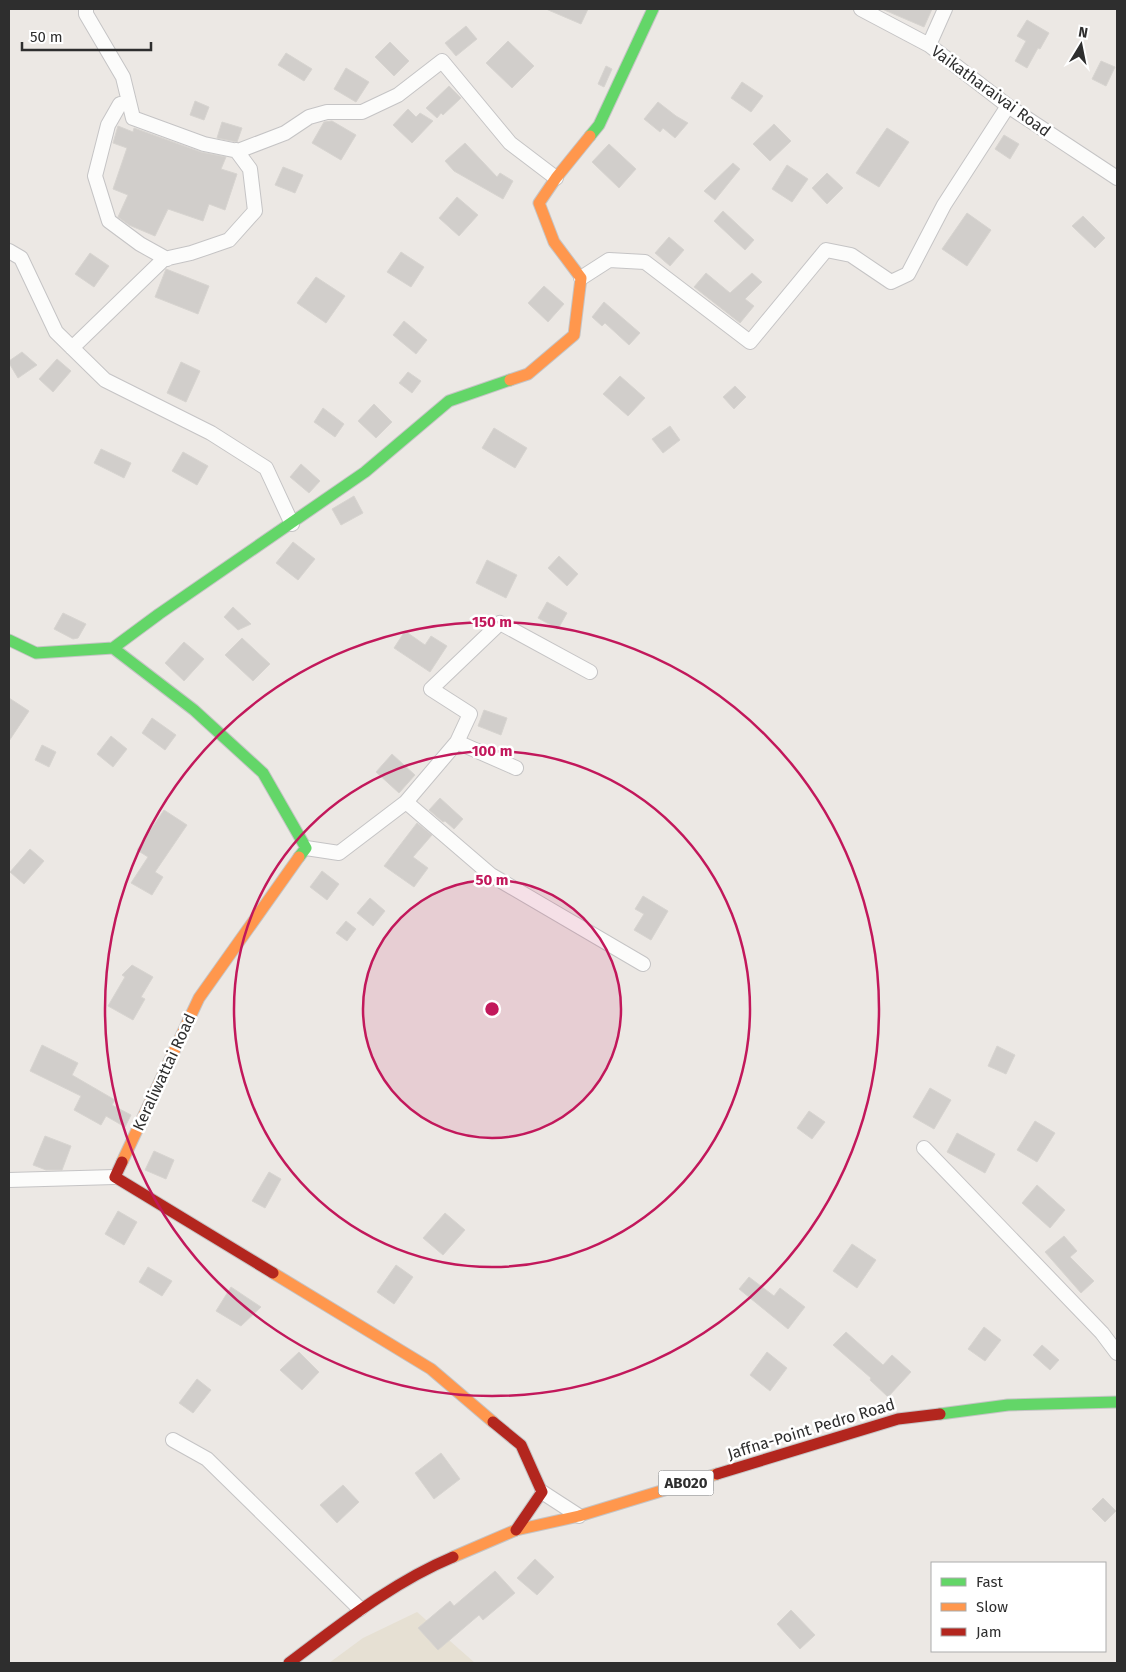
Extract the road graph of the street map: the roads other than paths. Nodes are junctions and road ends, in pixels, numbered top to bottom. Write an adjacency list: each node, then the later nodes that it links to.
1 (86, 9): 6 (street)
2 (653, 9): 9 (street)
3 (861, 9): 5 (street, Vaikatharaivai Road)
4 (945, 9): 5 (street)
5 (929, 45): 7 (street, Vaikatharaivai Road)
6 (129, 102): 8 (street); 12 (street)
7 (1008, 106): 10 (street, Vaikatharaivai Road); 13 (street)
8 (236, 150): 9 (street); 12 (street)
9 (556, 178): 13 (street)
10 (1117, 178)
11 (9, 251): 14 (street)
12 (167, 259): 14 (street)
13 (581, 278): 15 (street)
14 (72, 348): 15 (street)
15 (292, 524): 17 (street)
16 (9, 640): 17 (street)
17 (113, 648): 22 (street)
18 (590, 672): 19 (street)
19 (457, 742): 20 (street); 21 (street)
20 (516, 768)
21 (406, 802): 22 (street); 23 (street)
22 (306, 848): 25 (street, Keraliwattai Road)
23 (644, 964)
24 (924, 1148): 27 (street)
25 (115, 1177): 26 (street); 30 (street)
26 (9, 1180)
27 (1117, 1353)
28 (1117, 1402): 31 (street, Jaffna-Point Pedro Road / AB020)
29 (173, 1440): 33 (street)
30 (542, 1492): 31 (street); 32 (street)
31 (579, 1516): 32 (street, Jaffna-Point Pedro Road / AB020)
32 (516, 1530): 33 (street, Jaffna-Point Pedro Road / AB020)
33 (360, 1609): 34 (street, Jaffna-Point Pedro Road / AB020)
34 (289, 1663)

